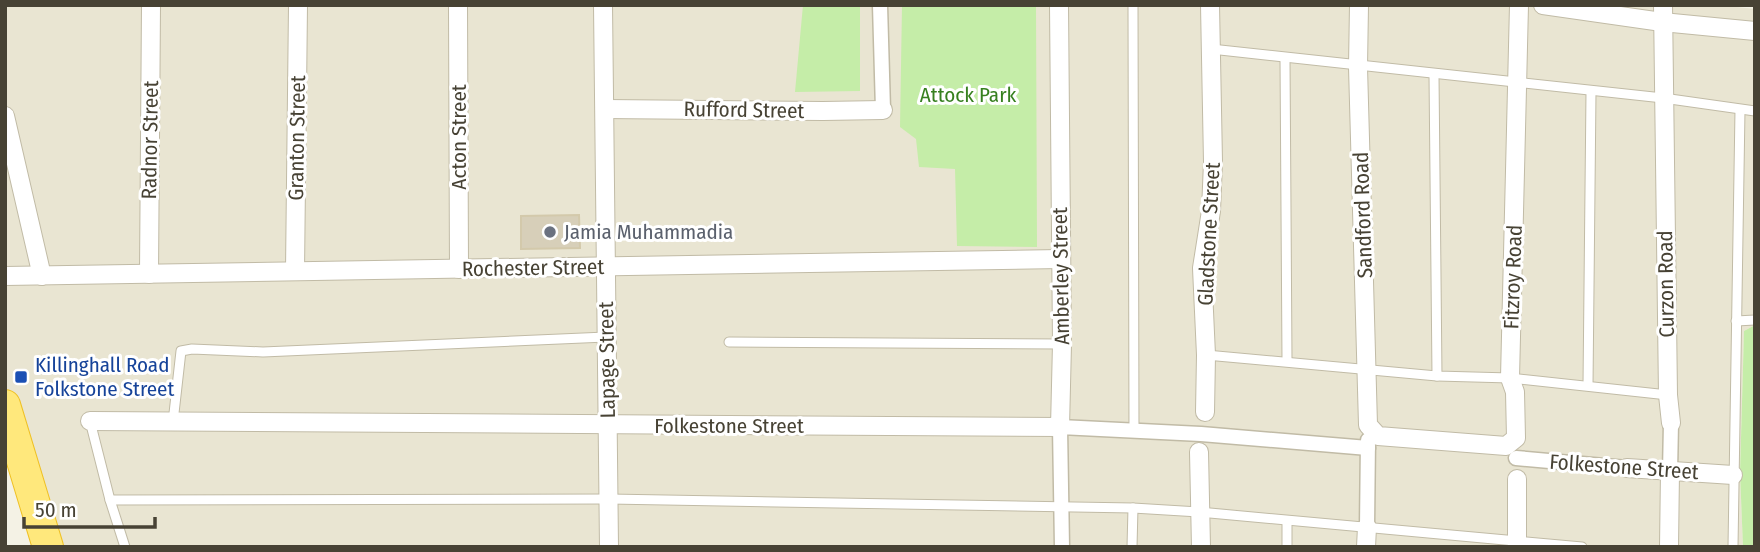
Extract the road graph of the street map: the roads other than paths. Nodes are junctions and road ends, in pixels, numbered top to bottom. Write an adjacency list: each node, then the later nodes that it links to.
1 (151, 5): 30 (street, Radnor Street)
2 (298, 5): 29 (street, Granton Street)
3 (458, 5): 28 (street, Acton Street)
4 (603, 5): 21 (street, Lapage Street)
5 (880, 5): 22 (street)
6 (1059, 5): 26 (street, Amberley Street)
7 (1133, 5): 52 (lane)
8 (1210, 5): 14 (street, Gladstone Street)
9 (1359, 5): 16 (street, Sandford Road)
10 (1519, 5): 18 (street, Fitzroy Road)
11 (1543, 5): 12 (street)
12 (1663, 14): 13 (street); 20 (street, Curzon Road)
13 (1755, 32)
14 (1211, 49): 15 (lane); 38 (street, Gladstone Street)
15 (1285, 59): 16 (lane); 39 (lane)
16 (1358, 67): 17 (lane); 40 (street, Sandford Road)
17 (1434, 75): 18 (lane); 41 (lane)
18 (1518, 84): 19 (lane); 42 (street, Fitzroy Road)
19 (1591, 92): 20 (lane); 43 (lane)
20 (1662, 98): 23 (lane); 44 (street, Curzon Road)
21 (606, 109): 22 (street, Rufford Street); 27 (street, Lapage Street)
22 (883, 110)
23 (1740, 110): 24 (lane); 34 (lane)
24 (1755, 111)
25 (7, 128): 32 (street)
26 (1060, 259): 27 (street, Rochester Street); 37 (street, Amberley Street)
27 (606, 266): 28 (street, Rochester Street); 35 (street, Lapage Street)
28 (459, 269): 29 (street, Rochester Street)
29 (295, 271): 30 (street, Rochester Street)
30 (149, 274): 32 (street, Rochester Street)
31 (5, 276): 32 (street, Rochester Street)
32 (42, 276)
33 (1755, 320): 34 (lane)
34 (1736, 321): 59 (lane)
35 (606, 337): 48 (lane); 50 (street, Lapage Street)
36 (729, 342): 37 (lane)
37 (1062, 344): 51 (street, Amberley Street)
38 (1206, 355): 39 (lane); 45 (street, Gladstone Street)
39 (1287, 360): 40 (lane)
40 (1368, 369): 41 (lane); 53 (street, Sandford Road)
41 (1437, 376): 42 (lane)
42 (1510, 378): 43 (lane); 54 (street, Fitzroy Road)
43 (1588, 385): 44 (lane)
44 (1668, 395): 49 (street, Curzon Road)
45 (1205, 412): 55 (street, Gladstone Street)
46 (7, 418): 70 (highway)
47 (90, 422): 48 (street, Folkestone Street); 62 (lane)
48 (173, 422): 50 (street, Folkestone Street)
49 (1671, 423): 58 (street, Curzon Road)
50 (607, 425): 51 (street, Folkestone Street); 61 (street, Lapage Street)
51 (1060, 428): 52 (street, Folkestone Street); 63 (street, Amberley Street)
52 (1134, 432): 55 (street, Folkestone Street)
53 (1371, 436): 54 (street, Folkestone Street); 55 (street, Folkestone Street); 67 (street, Sandford Road)
54 (1516, 438): 56 (street, Fitzroy Road)
55 (1200, 443): 65 (street, Gladstone Street)
56 (1516, 458): 57 (street, Folkestone Street); 60 (street, Fitzroy Road)
57 (1627, 468): 58 (street, Folkestone Street)
58 (1670, 471): 59 (street, Folkestone Street); 80 (street, Curzon Road)
59 (1733, 475): 81 (lane)
60 (1517, 479): 69 (street, Fitzroy Road)
61 (609, 499): 62 (lane); 63 (lane); 72 (street, Lapage Street)
62 (110, 500): 71 (lane)
63 (1062, 506): 64 (lane); 73 (street, Amberley Street)
64 (1133, 508): 65 (lane); 74 (lane)
65 (1199, 512): 66 (lane); 75 (street, Gladstone Street)
66 (1287, 521): 67 (lane); 76 (lane)
67 (1367, 527): 68 (lane); 77 (street, Sandford Road)
68 (1438, 534): 69 (lane); 78 (lane)
69 (1517, 544): 79 (lane)
70 (48, 547)
71 (125, 547)
72 (609, 547)
73 (1062, 547)
74 (1132, 547)
75 (1201, 547)
76 (1287, 547)
77 (1366, 547)
78 (1438, 547)
79 (1582, 547)
80 (1669, 547)
81 (1733, 547)

